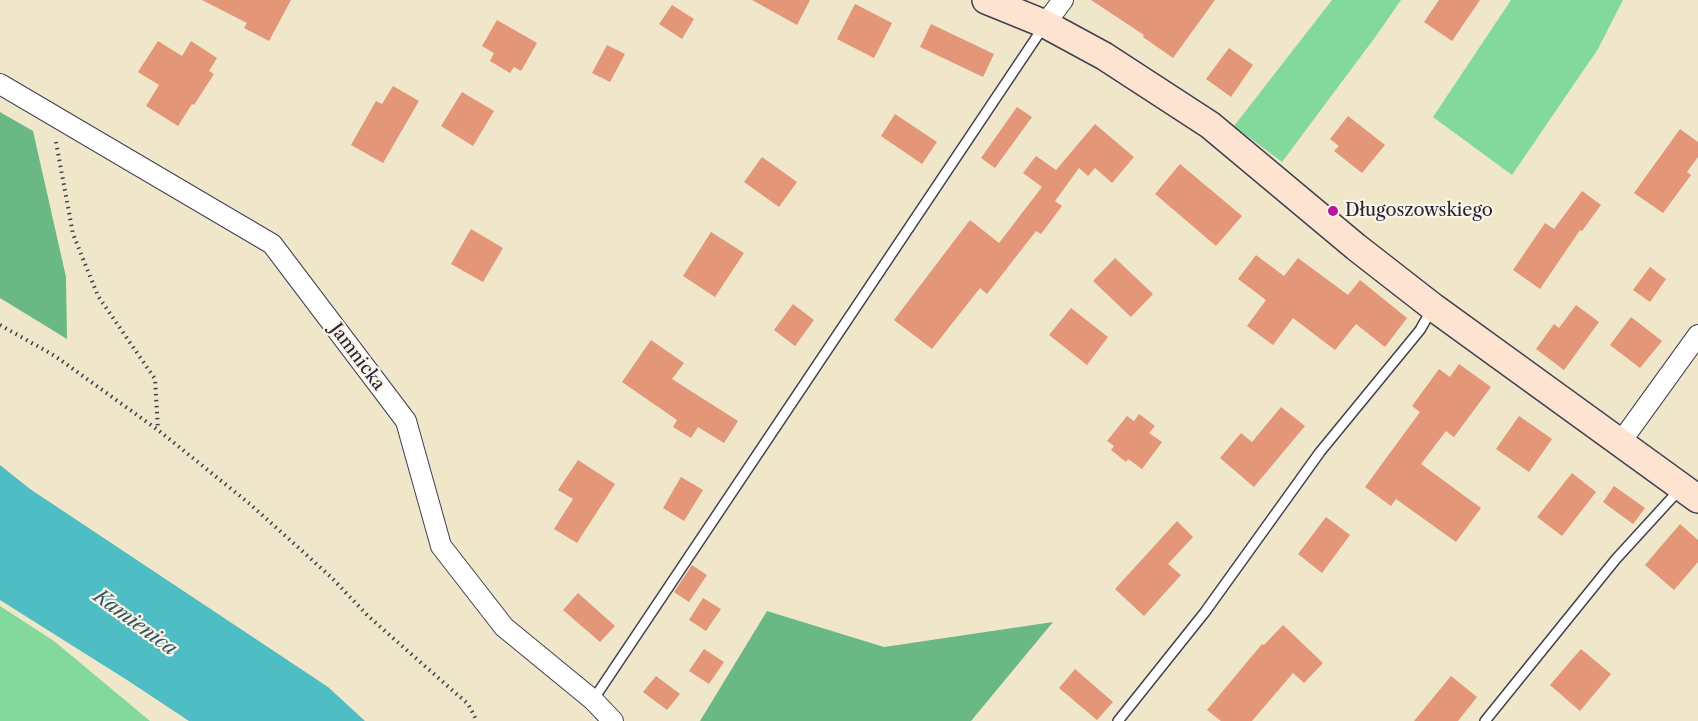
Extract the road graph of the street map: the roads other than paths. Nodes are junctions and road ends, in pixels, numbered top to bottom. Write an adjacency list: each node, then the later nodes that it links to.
1 (986, 0): 3 (street)
2 (1063, 0): 3 (street)
3 (1045, 24): 5 (street); 9 (lane)
4 (0, 84): 9 (street, Jamnicka)
5 (1433, 307): 7 (street); 11 (lane)
6 (1698, 335): 7 (street)
7 (1620, 443): 8 (street)
8 (1690, 493): 12 (lane)
9 (593, 700): 10 (street, Jamnicka)
10 (613, 721)
11 (1118, 721)
12 (1485, 721)

